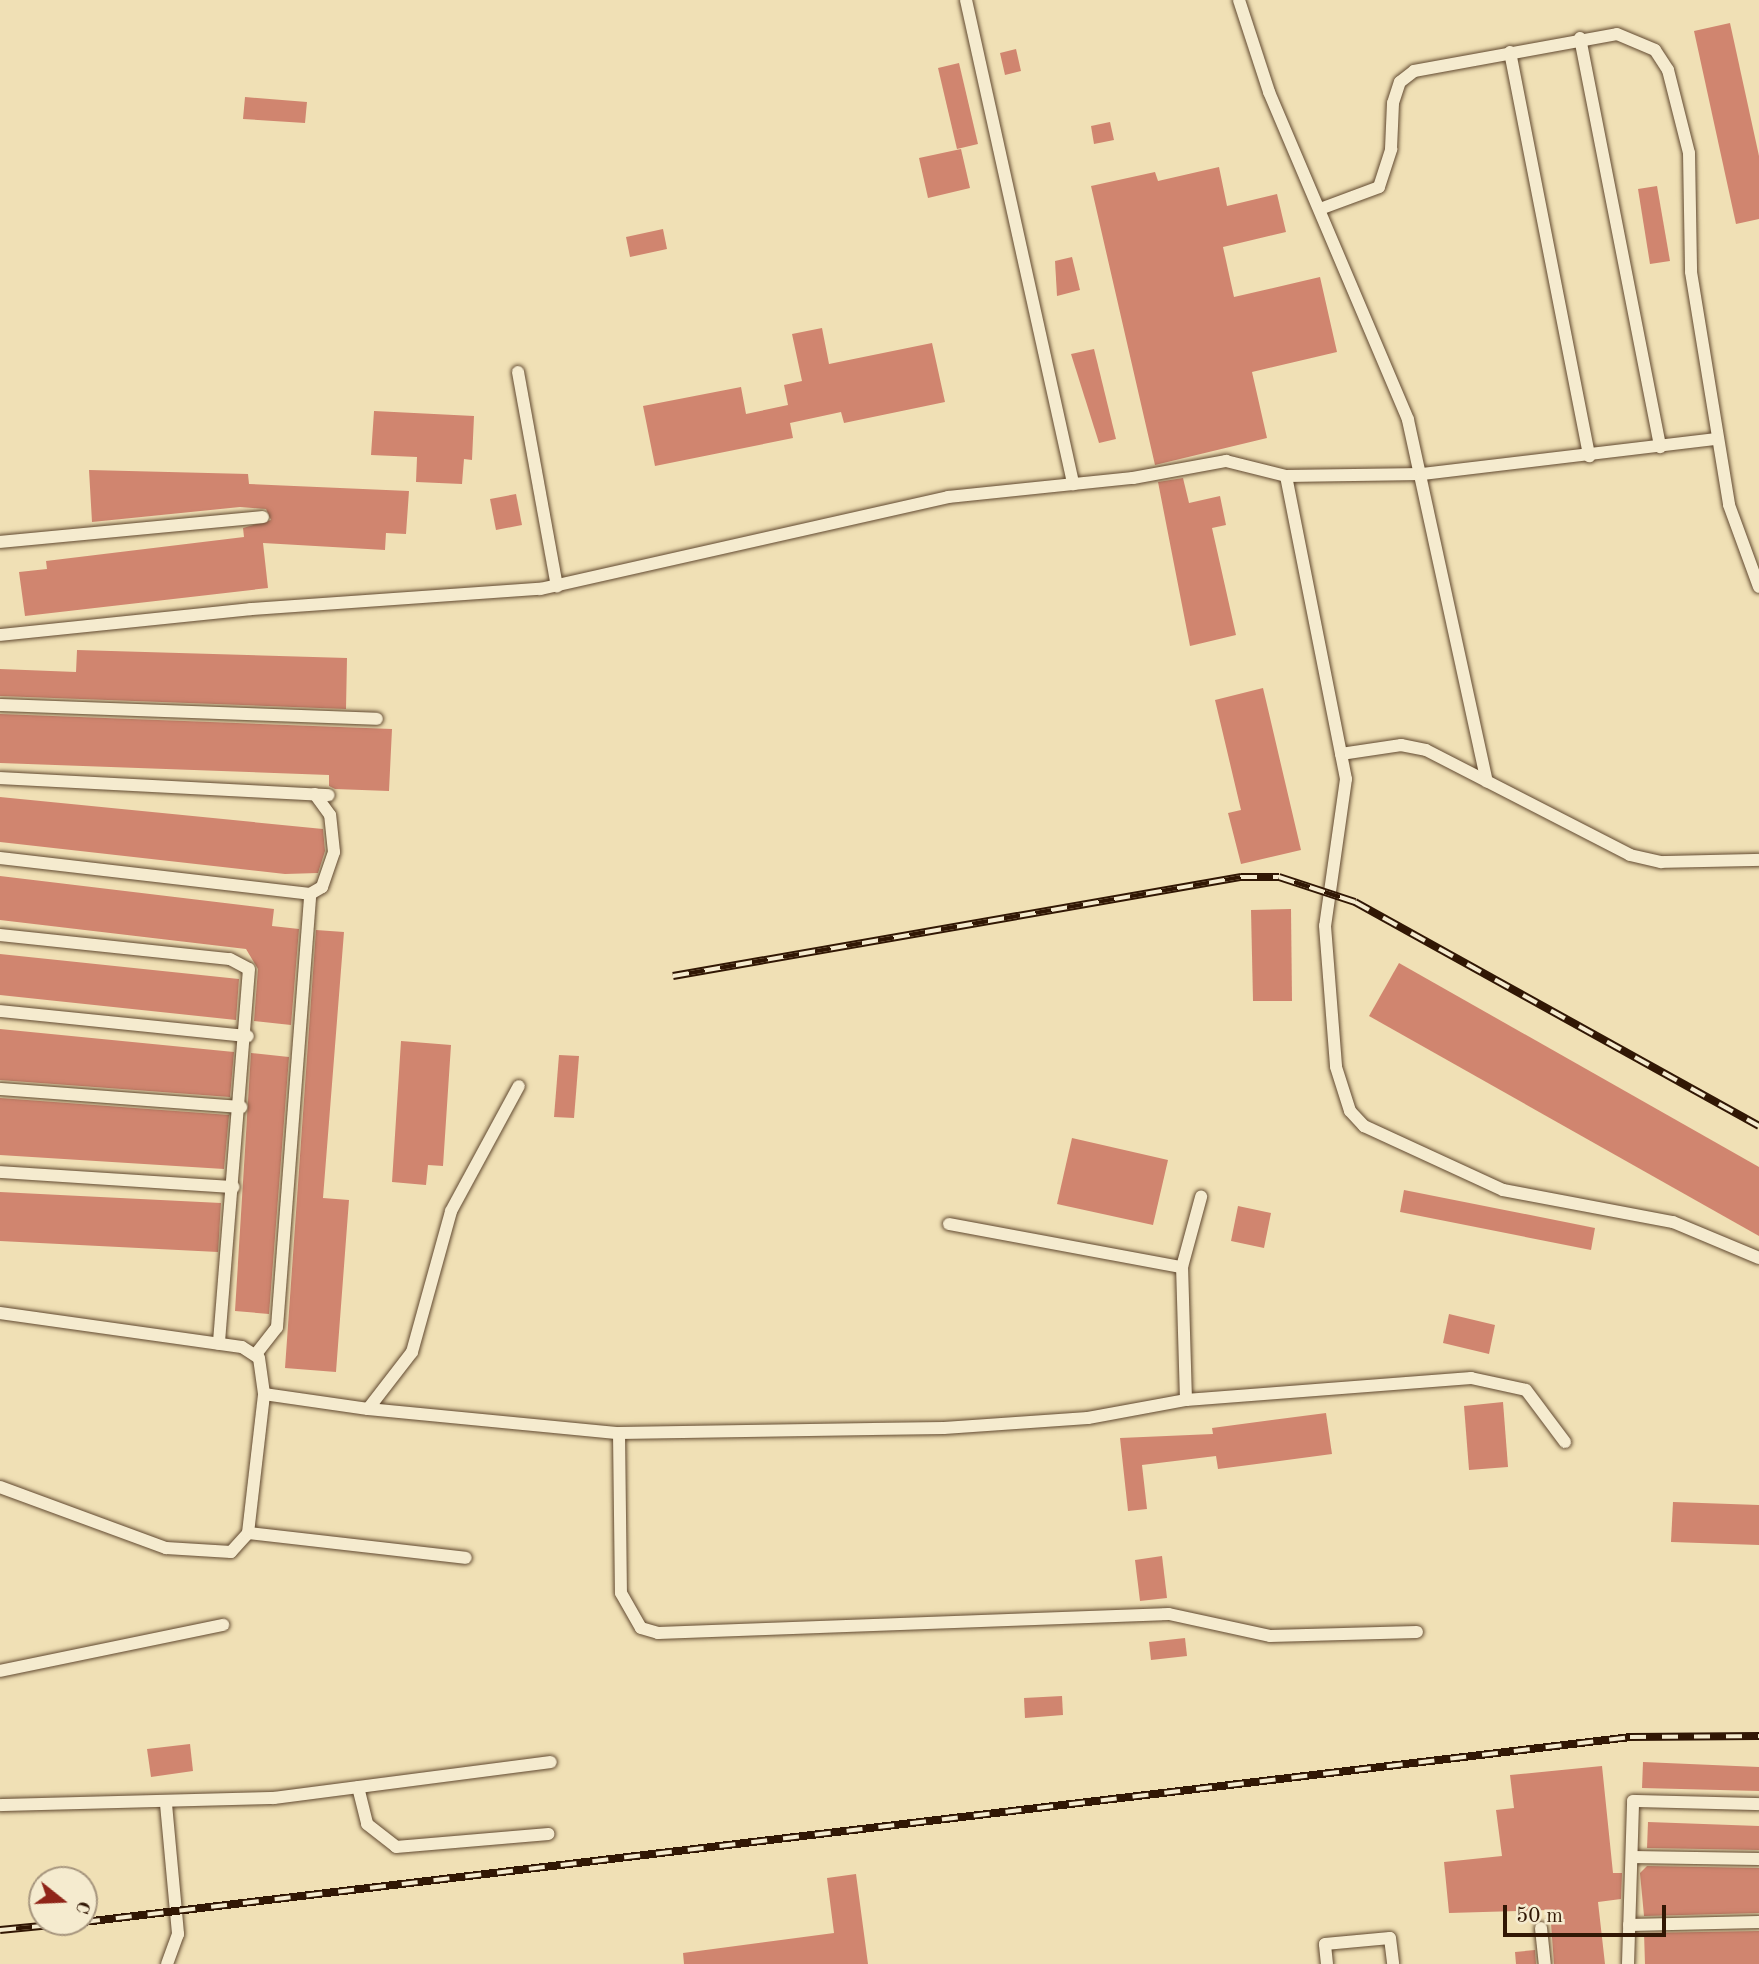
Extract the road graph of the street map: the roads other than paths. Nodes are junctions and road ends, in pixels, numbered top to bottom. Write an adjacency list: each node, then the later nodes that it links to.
1 (966, 0): 12 (lane)
2 (1239, 0): 5 (lane)
3 (1580, 38): 4 (lane); 7 (lane); 8 (lane)
4 (1510, 52): 5 (lane); 9 (lane)
5 (1320, 209): 10 (lane)
6 (518, 372): 15 (lane)
7 (1717, 439): 8 (lane); 16 (lane)
8 (1660, 447): 9 (lane)
9 (1589, 456): 10 (lane)
10 (1422, 474): 11 (lane); 22 (lane)
11 (1286, 476): 12 (lane); 20 (lane)
12 (1073, 484): 15 (lane)
13 (262, 517): 14 (lane)
14 (0, 542)
15 (557, 586): 17 (lane)
16 (1759, 587)
17 (0, 635)
18 (0, 705): 19 (lane)
19 (377, 719)
20 (1341, 754): 22 (lane); 38 (lane)
21 (0, 778): 23 (lane)
22 (1487, 781): 26 (lane)
23 (315, 794): 24 (lane); 27 (lane)
24 (329, 795)
25 (0, 858): 27 (lane)
26 (1759, 860)
27 (310, 894): 42 (lane)
28 (0, 935): 30 (lane)
29 (0, 1011): 30 (lane)
30 (248, 1036): 33 (lane)
31 (519, 1086): 45 (lane)
32 (0, 1089): 33 (lane)
33 (242, 1107): 35 (lane)
34 (0, 1172): 35 (lane)
35 (234, 1186): 41 (lane)
36 (1200, 1197): 39 (lane)
37 (949, 1224): 39 (lane)
38 (1759, 1258)
39 (1182, 1267): 44 (lane)
40 (0, 1313): 41 (lane)
41 (219, 1344): 42 (lane)
42 (256, 1354): 43 (lane)
43 (264, 1394): 45 (lane); 49 (lane)
44 (1186, 1399): 46 (lane); 47 (lane)
45 (368, 1409): 46 (lane)
46 (619, 1433): 52 (lane)
47 (1566, 1442)
48 (0, 1487): 49 (lane)
49 (248, 1533): 50 (lane)
50 (466, 1558)
51 (223, 1625): 53 (lane)
52 (1417, 1632)
53 (0, 1671)
54 (551, 1762): 55 (lane)
55 (358, 1787): 56 (lane); 59 (lane)
56 (166, 1804): 58 (lane); 65 (lane)
57 (1759, 1804): 60 (lane)
58 (0, 1805)
59 (548, 1834)
60 (1632, 1857): 61 (lane); 63 (lane)
61 (1759, 1859)
62 (1759, 1922): 63 (lane)
63 (1629, 1925): 69 (lane)
64 (1541, 1927): 68 (lane)
65 (167, 1964)
66 (1327, 1964): 67 (lane)
67 (1393, 1964)
68 (1545, 1964)
69 (1628, 1964)

